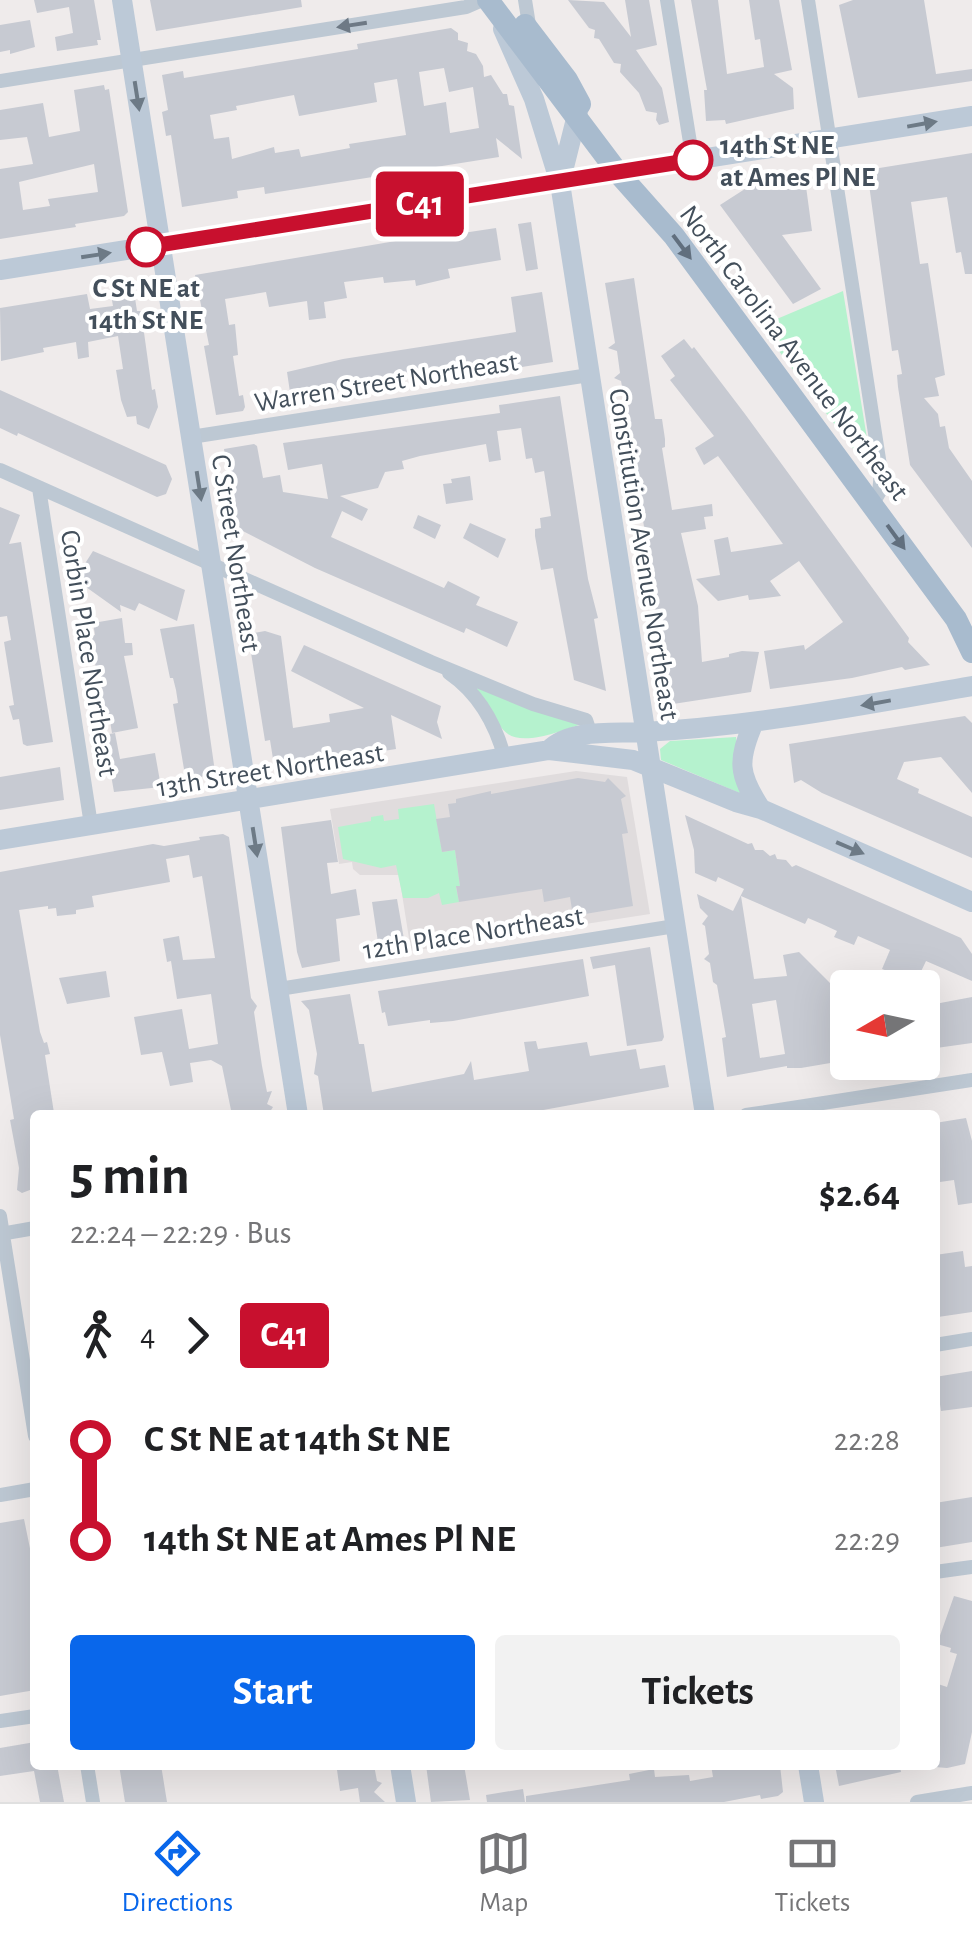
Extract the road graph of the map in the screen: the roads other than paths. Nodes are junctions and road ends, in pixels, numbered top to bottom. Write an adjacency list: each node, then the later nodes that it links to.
1 (122, 0): 7 (street, C Street Northeast)
2 (525, 0): 6 (street)
3 (667, 0): 12 (street)
4 (808, 0): 11 (street)
5 (493, 3): 6 (main road, North Carolina Avenue Northeast); 7 (street, one-way to 7); 9 (main road, North Carolina Avenue Northeast); 14 (street, Constitution Avenue Northeast)
6 (530, 32): 9 (main road, North Carolina Avenue Northeast)
7 (131, 60): 8 (street); 15 (street, C Street Northeast, one-way to 15)
8 (0, 81)
9 (579, 112): 13 (main road, North Carolina Avenue Northeast); 14 (street)
10 (972, 116): 11 (street, one-way to 10)
11 (830, 139): 12 (street); 21 (street)
12 (693, 160): 13 (street)
13 (619, 174): 14 (street); 21 (main road, North Carolina Avenue Northeast, one-way to 21)
14 (560, 182): 15 (street); 17 (street, Constitution Avenue Northeast)
15 (161, 245): 16 (street, one-way to 15); 18 (street, C Street Northeast)
16 (0, 270)
17 (589, 375): 18 (street, Warren Street Northeast); 27 (street, Constitution Avenue Northeast)
18 (191, 437): 22 (street, C Street Northeast, one-way to 22)
19 (0, 470): 20 (street)
20 (40, 488): 22 (street); 34 (street, Corbin Place Northeast)
21 (872, 505): 23 (main road, North Carolina Avenue Northeast, one-way to 23)
22 (210, 563): 24 (street); 32 (street, C Street Northeast)
23 (972, 652)
24 (431, 662): 28 (street); 30 (street)
25 (972, 686): 26 (street, 13th Street Northeast, one-way to 26)
26 (754, 722): 27 (street, 13th Street Northeast); 33 (street)
27 (645, 732): 28 (street, 13th Street Northeast); 31 (street, Constitution Avenue Northeast)
28 (592, 735): 29 (street, 13th Street Northeast)
29 (549, 750): 30 (street, 13th Street Northeast); 31 (street, 13th Street Northeast)
30 (504, 758): 32 (street, 13th Street Northeast)
31 (650, 766): 33 (street, 13th Street Northeast); 37 (street, Constitution Avenue Northeast)
32 (248, 801): 34 (street, 13th Street Northeast); 38 (street, C Street Northeast, one-way to 38)
33 (761, 809): 36 (street, 13th Street Northeast, one-way to 36)
34 (91, 825): 35 (street, 13th Street Northeast)
35 (0, 840)
36 (972, 902)
37 (676, 926): 38 (street, 12th Place Northeast); 41 (street, Constitution Avenue Northeast)
38 (278, 989): 40 (street, C Street Northeast)
39 (972, 1081): 42 (street)
40 (297, 1110)
41 (704, 1110)
42 (779, 1110)
43 (0, 1216): 45 (street)
44 (30, 1229): 45 (street)
45 (1, 1233): 48 (street)
46 (972, 1339): 47 (street)
47 (940, 1344)
48 (30, 1406)
49 (30, 1490): 50 (street)
50 (0, 1495)
51 (972, 1567): 52 (street)
52 (940, 1571)
53 (30, 1717): 54 (street)
54 (0, 1721)
55 (88, 1770): 59 (street)
56 (401, 1770): 60 (street)
57 (809, 1770): 61 (street)
58 (972, 1794): 62 (street)
59 (93, 1802)
60 (406, 1802)
61 (814, 1802)
62 (917, 1802)

